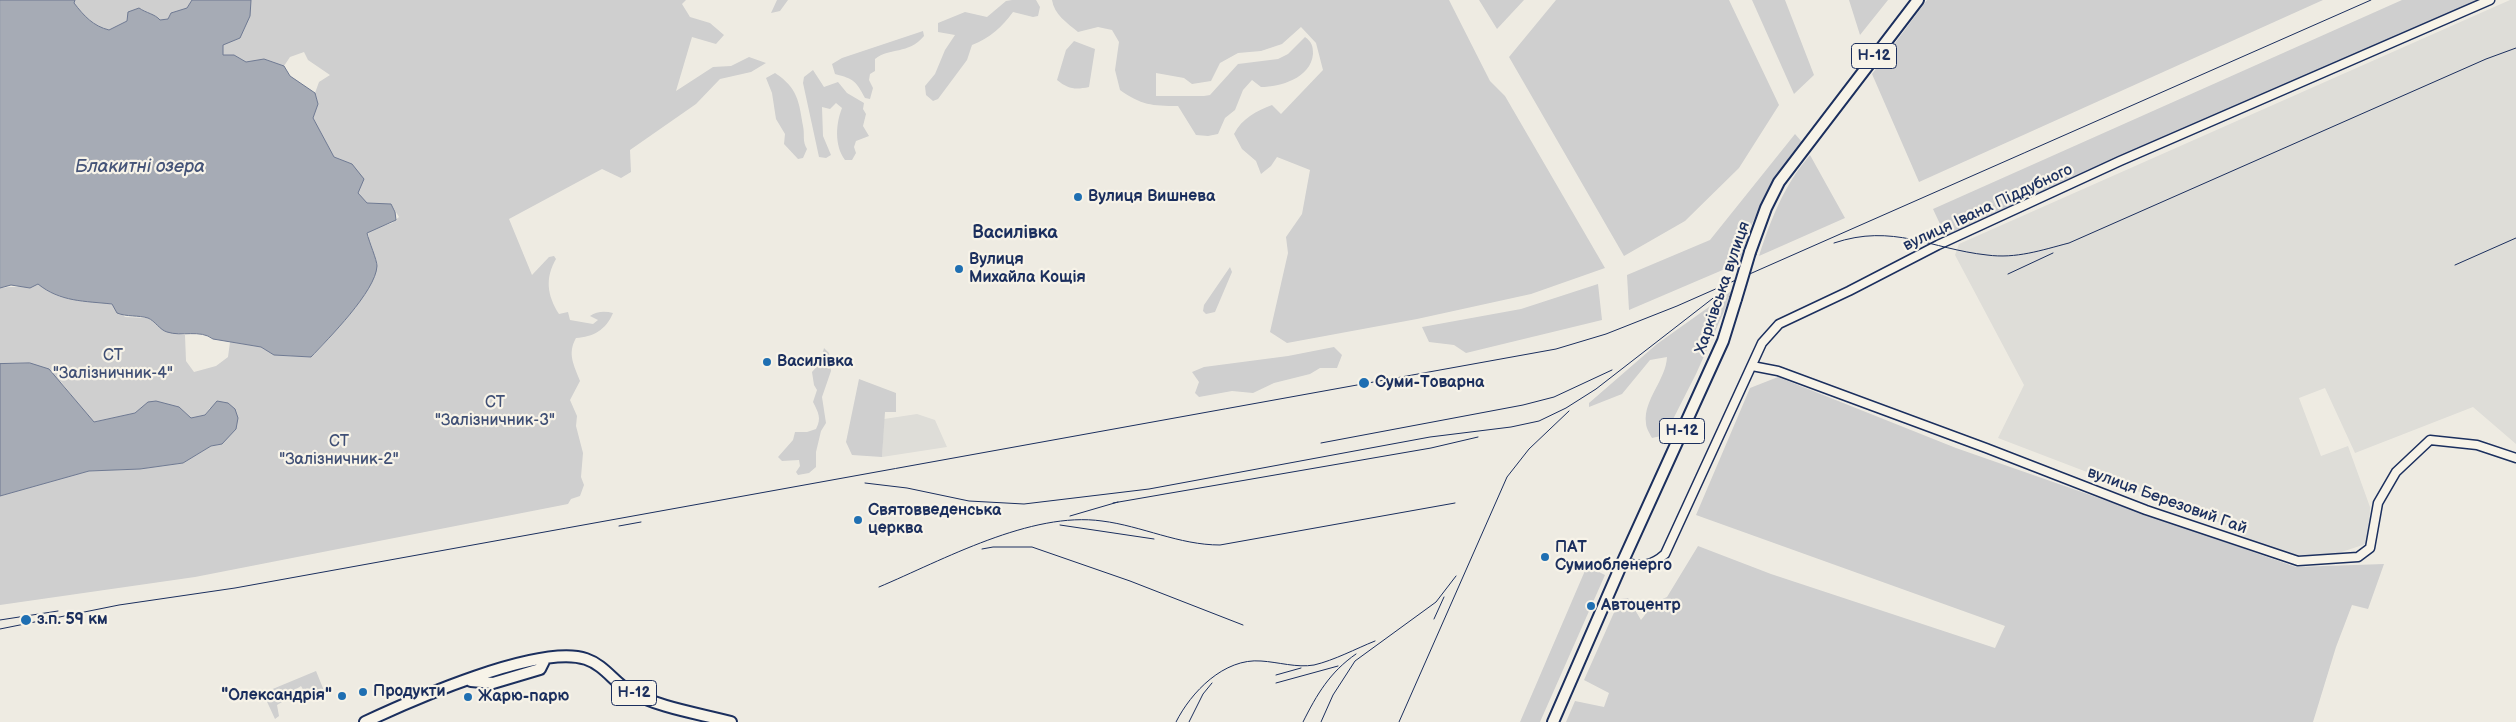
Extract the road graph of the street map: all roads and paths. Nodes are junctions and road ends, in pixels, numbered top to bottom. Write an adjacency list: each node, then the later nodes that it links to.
1 (1918, 0): 5 (main road, Харківська вулиця / Н-12, bridge)
2 (2490, 0): 3 (street, вулиця Івана Піддубного)
3 (1752, 366): 4 (street, вулиця Березовий Гай); 5 (street, вулиця Івана Піддубного)
4 (2516, 458)
5 (1623, 562): 8 (main road, Харківська вулиця / Н-12)
6 (365, 722): 7 (main road, Н-12)
7 (731, 722)
8 (1553, 722)

